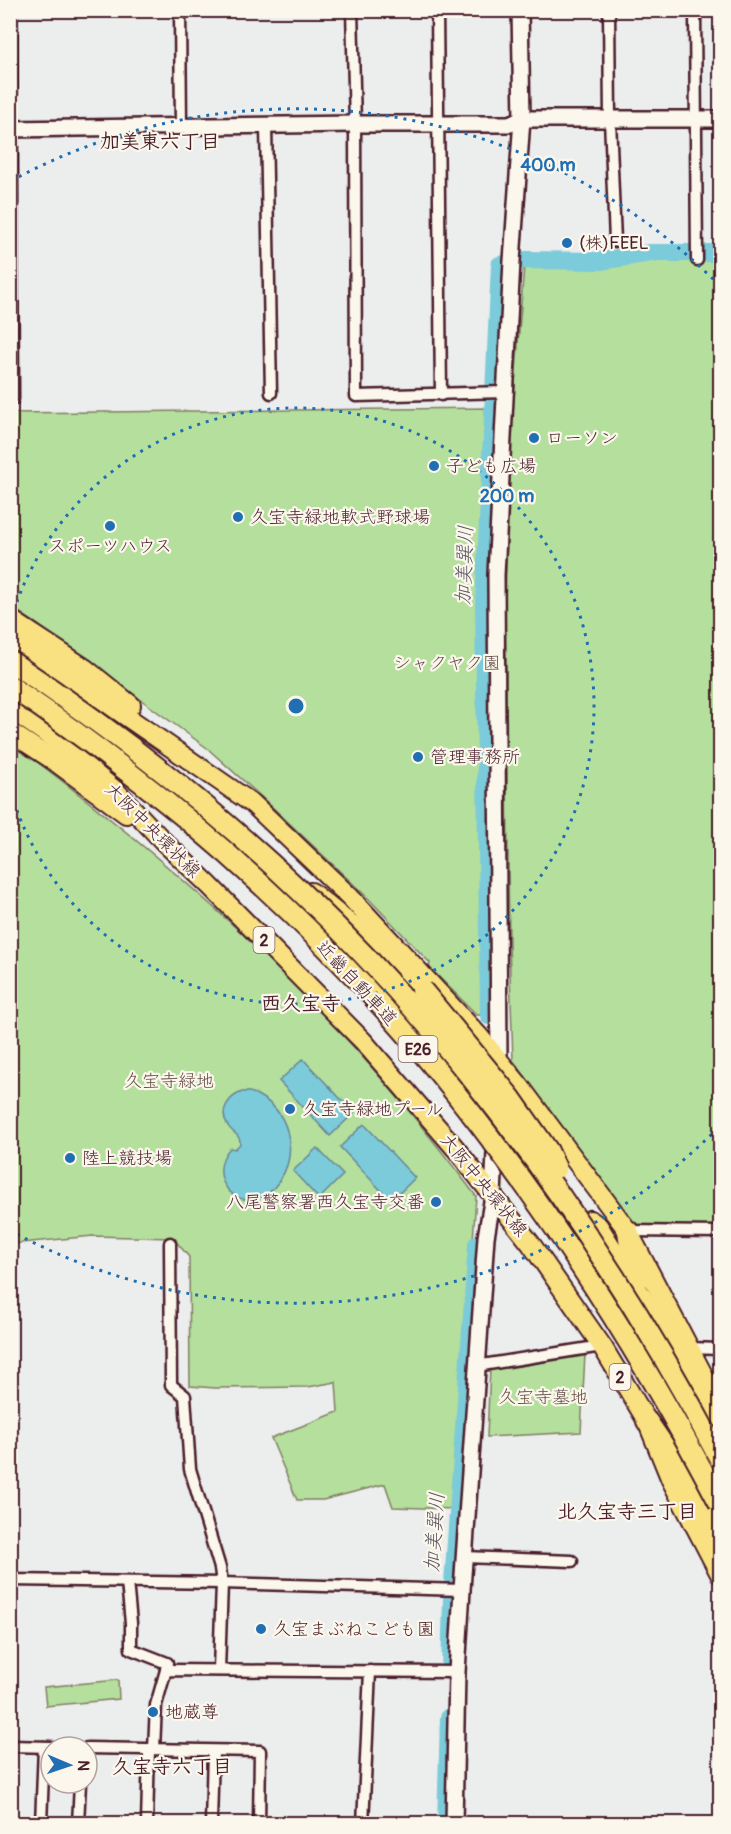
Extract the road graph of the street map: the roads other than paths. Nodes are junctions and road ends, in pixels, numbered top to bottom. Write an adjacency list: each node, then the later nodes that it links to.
1 (11, 10): 16 (street)
2 (180, 10): 15 (street)
3 (352, 10): 12 (street)
4 (437, 10): 13 (street)
5 (520, 10): 8 (street)
6 (609, 10): 9 (street)
7 (695, 10): 10 (street)
8 (522, 119): 9 (street); 13 (street); 19 (street)
9 (610, 119): 10 (street); 17 (street)
10 (696, 119): 11 (street); 18 (street)
11 (720, 119)
12 (355, 124): 13 (street); 14 (street); 21 (street)
13 (438, 124): 21 (street)
14 (266, 126): 15 (street); 20 (street)
15 (181, 128): 16 (street)
16 (10, 129): 22 (street)
17 (615, 241)
18 (697, 260)
19 (505, 392): 21 (street); 32 (street)
20 (271, 393)
21 (441, 395)
22 (10, 399)
23 (10, 619): 29 (main road)
24 (10, 636): 29 (main road)
25 (10, 661): 30 (highway, 近畿自動車道 / E26, bridge)
26 (10, 686): 47 (highway, 近畿自動車道 / E26, bridge)
27 (10, 709): 31 (main road, 大阪中央環状線 / 2)
28 (10, 732): 31 (main road, 2)
29 (253, 804): 32 (main road)
30 (243, 839): 38 (highway, bridge); 46 (highway, 近畿自動車道 / E26, bridge)
31 (164, 842): 33 (main road, 大阪中央環状線 / 2)
32 (500, 1062): 33 (street); 34 (main road)
33 (493, 1196): 39 (main road, 大阪中央環状線 / 2); 42 (street)
34 (628, 1231): 35 (street); 40 (main road); 43 (highway)
35 (720, 1232)
36 (573, 1236): 43 (highway)
37 (170, 1243): 54 (street)
38 (554, 1243)
39 (602, 1346): 42 (street); 44 (main road, 大阪中央環状線 / 2)
40 (689, 1348): 41 (street); 43 (main road)
41 (720, 1349)
42 (476, 1366): 49 (street)
43 (712, 1404): 45 (highway)
44 (646, 1421): 48 (highway); 51 (main road, 大阪中央環状線 / 2)
45 (720, 1428)
46 (720, 1459)
47 (720, 1504)
48 (720, 1546)
49 (464, 1557): 50 (street); 55 (street)
50 (572, 1561)
51 (720, 1574)
52 (10, 1580): 53 (street)
53 (127, 1582): 54 (street); 56 (street)
54 (222, 1583): 55 (street); 57 (street)
55 (456, 1590): 59 (street)
56 (166, 1670): 57 (street); 63 (street)
57 (219, 1670): 58 (street)
58 (370, 1671): 59 (street); 72 (street)
59 (453, 1672): 73 (street)
60 (10, 1746): 61 (street)
61 (39, 1747)
62 (99, 1748): 63 (street)
63 (152, 1749): 64 (street); 69 (street)
64 (213, 1751): 70 (street); 71 (street)
65 (43, 1795): 67 (street)
66 (79, 1795): 68 (street)
67 (41, 1824)
68 (78, 1824)
69 (147, 1824)
70 (211, 1824)
71 (259, 1824)
72 (363, 1824)
73 (454, 1824)

